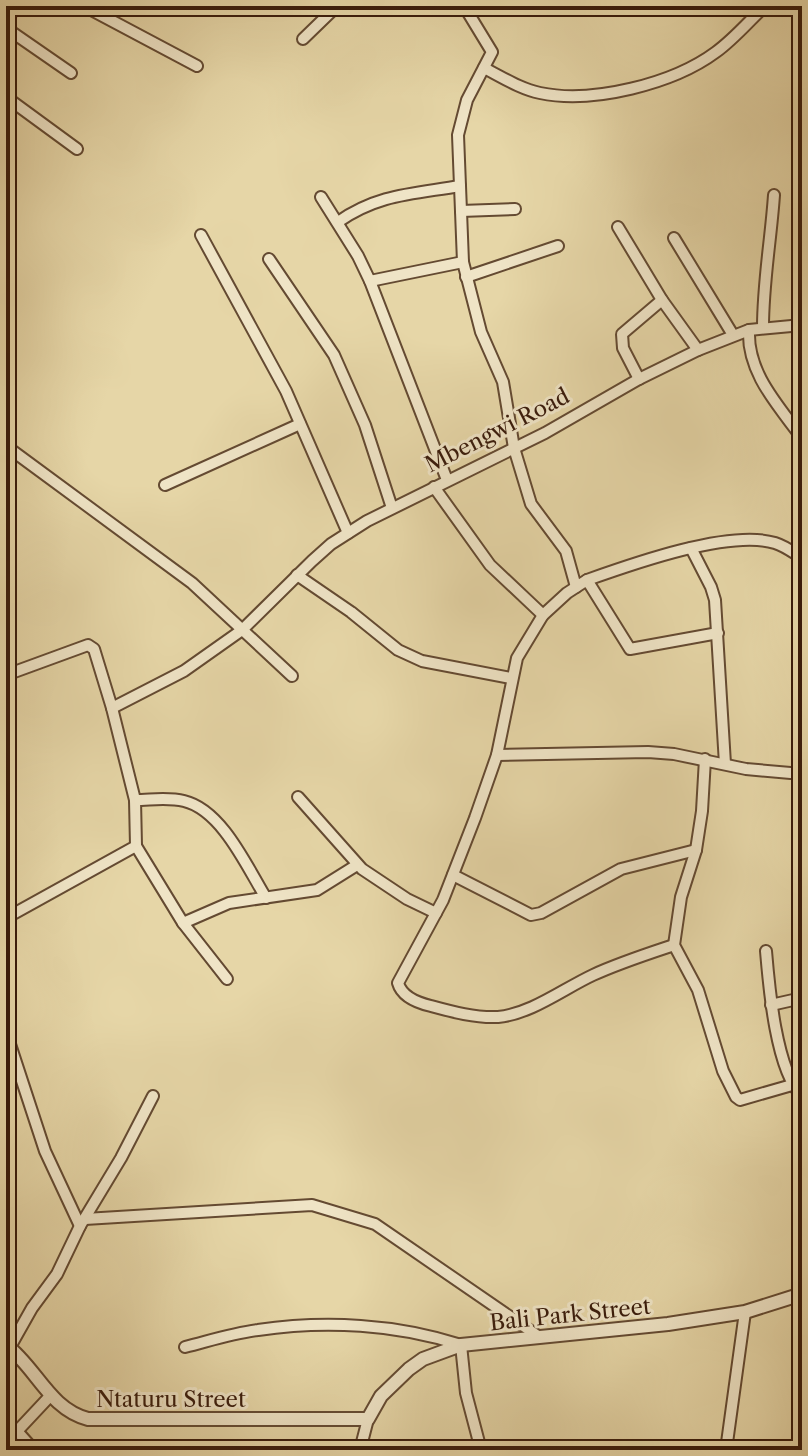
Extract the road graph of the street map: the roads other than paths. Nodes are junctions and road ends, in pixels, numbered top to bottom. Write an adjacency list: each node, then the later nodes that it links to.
1 (12, 6): 6 (main road)
2 (84, 6): 9 (street)
3 (337, 6): 8 (street)
4 (464, 6): 10 (street)
5 (765, 6): 10 (street)
6 (6, 17)
7 (6, 28): 11 (street)
8 (303, 39)
9 (197, 66)
10 (484, 68): 14 (street)
11 (71, 73)
12 (6, 97): 13 (street)
13 (77, 149)
14 (460, 186): 18 (street); 19 (street)
15 (774, 195): 30 (street)
16 (321, 197): 19 (street)
17 (515, 209): 18 (street)
18 (461, 211): 25 (street)
19 (338, 222): 27 (street)
20 (618, 227): 28 (street)
21 (201, 235): 35 (street)
22 (674, 238): 32 (street)
23 (558, 246): 26 (street)
24 (269, 259): 42 (street)
25 (463, 262): 26 (street); 27 (street)
26 (466, 277): 38 (street)
27 (370, 281): 39 (street)
28 (662, 300): 33 (street); 34 (street)
29 (802, 325): 30 (street, Mbengwi Road)
30 (763, 327): 31 (street, Mbengwi Road)
31 (749, 330): 32 (street, Mbengwi Road); 36 (street)
32 (733, 335): 33 (street, Mbengwi Road)
33 (698, 350): 34 (street, Mbengwi Road)
34 (639, 379): 38 (street, Mbengwi Road)
35 (300, 424): 40 (street); 43 (street)
36 (802, 438)
37 (6, 446): 50 (street)
38 (514, 448): 39 (street, Mbengwi Road); 48 (street)
39 (447, 480): 41 (street, Mbengwi Road)
40 (165, 485)
41 (434, 487): 42 (street, Mbengwi Road); 49 (street)
42 (392, 508): 43 (street, Mbengwi Road)
43 (348, 533): 46 (street, Mbengwi Road)
44 (691, 548): 45 (street); 47 (street); 51 (street)
45 (802, 558)
46 (297, 575): 50 (street, Mbengwi Road); 54 (street)
47 (587, 580): 48 (street); 51 (street)
48 (576, 587): 49 (street)
49 (543, 615): 54 (street)
50 (242, 630): 53 (street); 55 (street, Mbengwi Road)
51 (718, 633): 58 (street)
52 (6, 675): 55 (street)
53 (292, 676)
54 (511, 678): 56 (street)
55 (112, 708): 61 (street)
56 (497, 755): 57 (street); 65 (street)
57 (705, 759): 58 (street); 63 (street)
58 (725, 764): 59 (street)
59 (802, 774)
60 (298, 797): 64 (street)
61 (135, 800): 62 (street); 66 (street)
62 (136, 846): 68 (street); 69 (street)
63 (696, 850): 65 (street); 70 (street)
64 (357, 865): 66 (street); 67 (street)
65 (453, 875): 67 (street)
66 (266, 898): 69 (street)
67 (436, 913): 70 (street)
68 (6, 918)
69 (183, 923): 72 (street)
70 (674, 945): 76 (street)
71 (766, 951): 74 (street)
72 (227, 979)
73 (802, 998): 74 (street)
74 (771, 1005): 76 (street)
75 (6, 1032): 79 (street)
76 (792, 1085): 78 (street)
77 (153, 1096): 79 (street)
78 (802, 1096)
79 (82, 1222): 82 (street); 84 (street)
80 (802, 1294): 81 (street, Bali Park Street)
81 (745, 1312): 82 (street, Bali Park Street); 93 (street)
82 (538, 1336): 83 (street, Bali Park Street)
83 (461, 1345): 85 (street); 87 (street, Bali Park Street); 92 (street)
84 (8, 1346): 86 (street, Ntaturu Street)
85 (185, 1347)
86 (51, 1395): 87 (street, Ntaturu Street); 88 (street)
87 (368, 1419): 91 (street)
88 (17, 1431): 89 (street); 90 (street)
89 (6, 1443)
90 (34, 1450)
91 (360, 1450)
92 (481, 1450)
93 (726, 1450)

